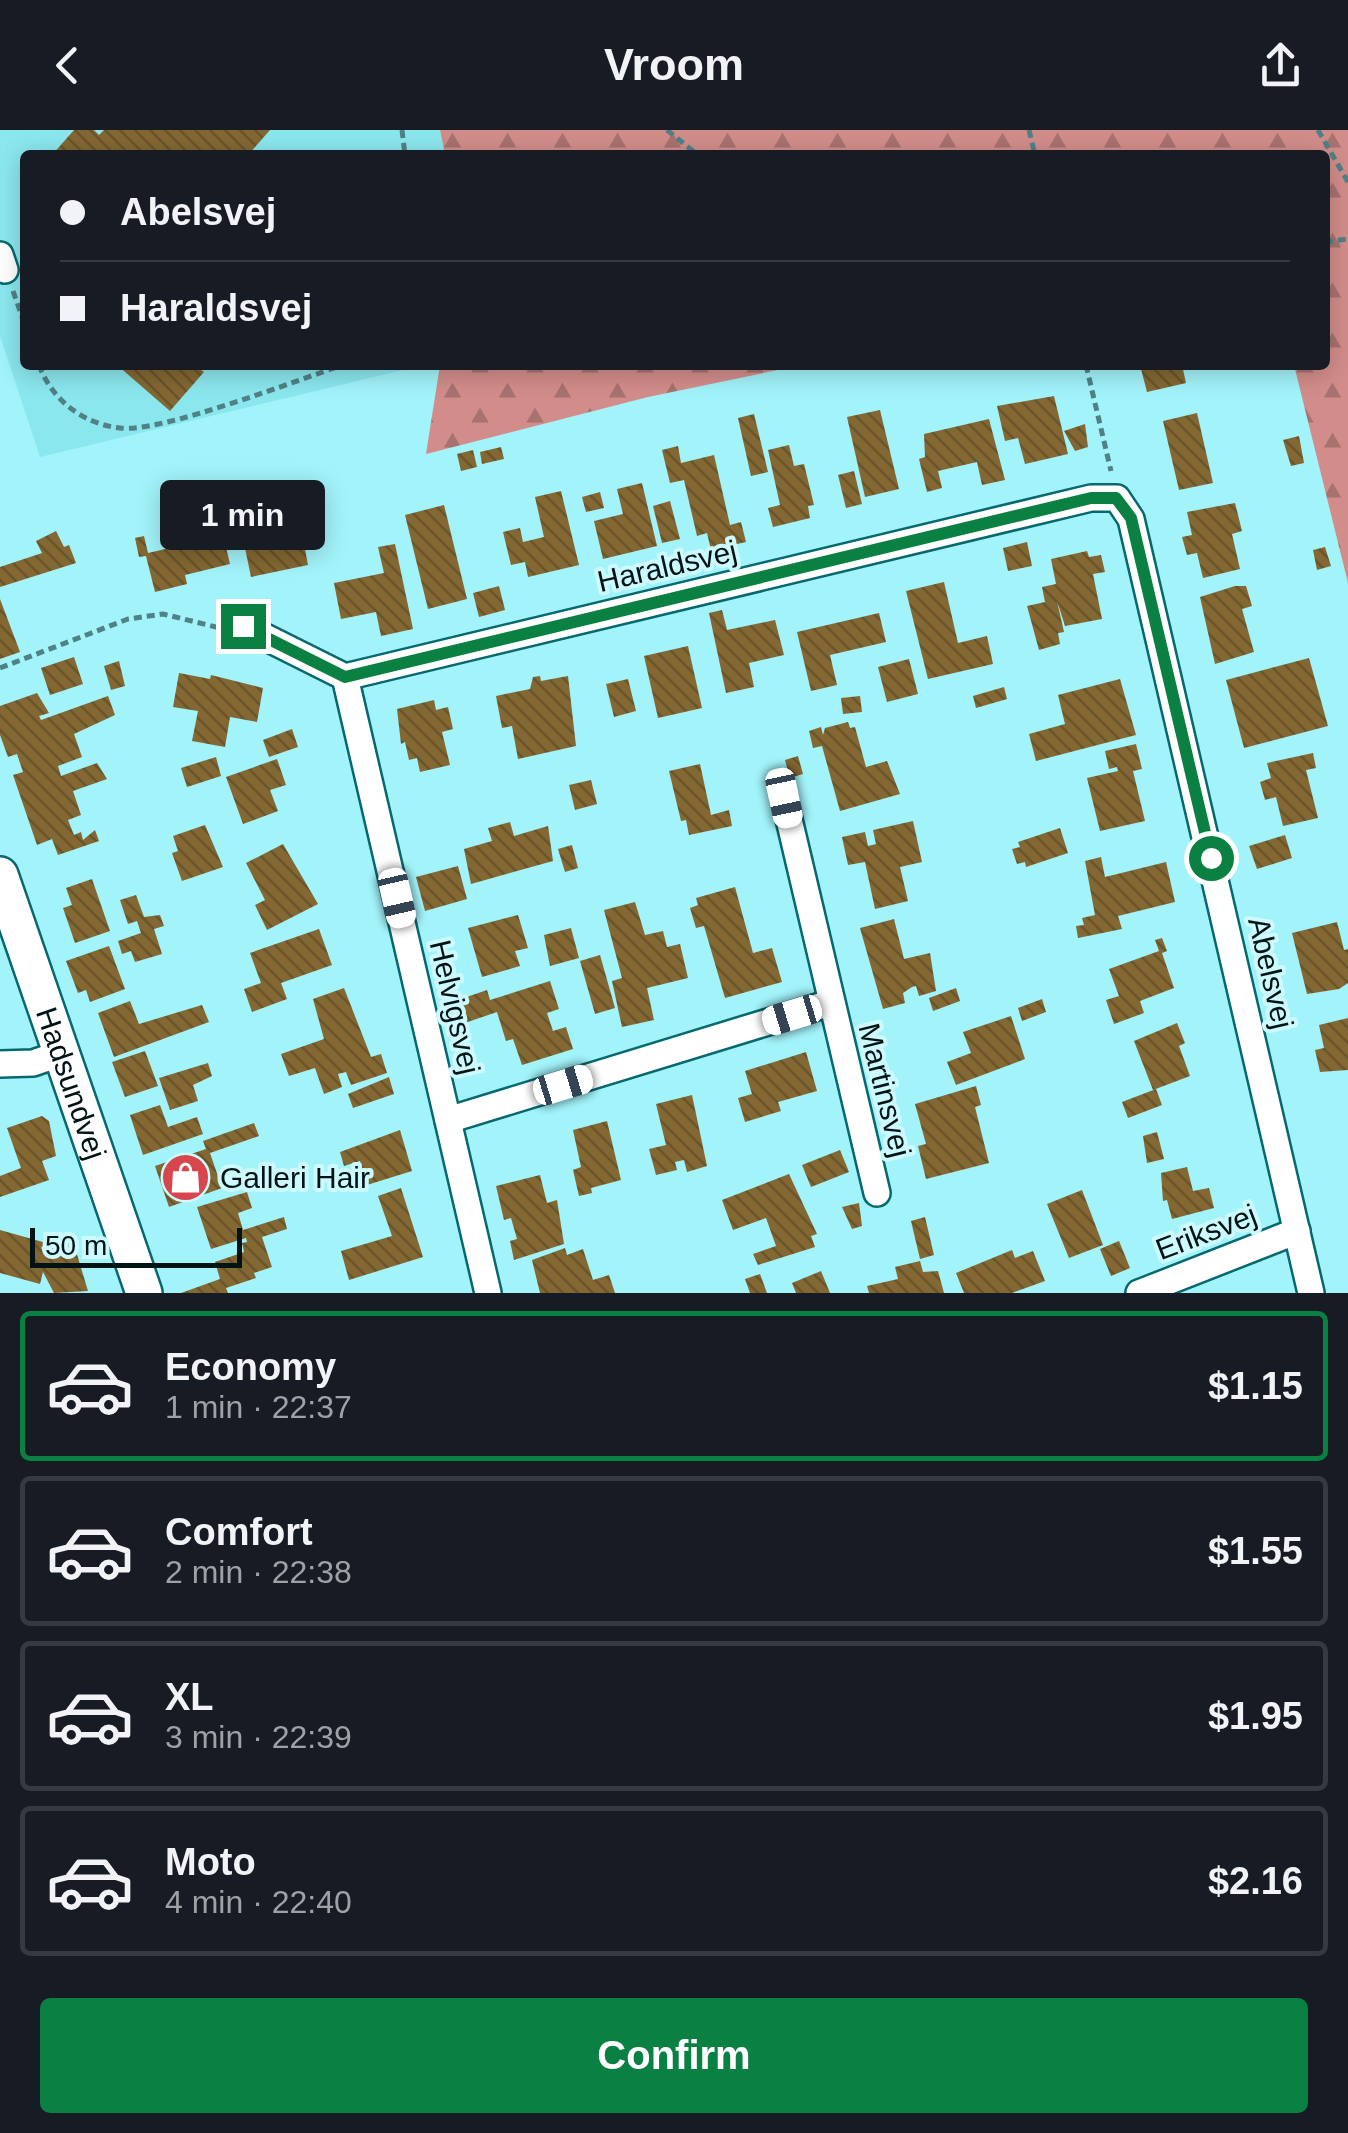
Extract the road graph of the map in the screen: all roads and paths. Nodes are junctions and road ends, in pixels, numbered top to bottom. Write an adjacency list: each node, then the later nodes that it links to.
1 (668, 130): 2 (path)
2 (692, 150)
3 (1330, 151): 4 (path)
4 (1348, 182)
5 (2, 262): 6 (path)
6 (20, 311)
7 (41, 370): 8 (path)
8 (327, 370)
9 (1087, 370): 10 (path)
10 (1116, 498): 13 (street, Haraldsvej); 21 (street, Abelsvej)
11 (243, 626): 12 (path); 13 (street)
12 (0, 668)
13 (345, 677): 19 (street, Helvigsvej)
14 (784, 798): 16 (street, Martinsvej)
15 (0, 875): 17 (street, Hadsundvej)
16 (830, 1003): 19 (street, Martinsvej); 20 (street, Martinsvej)
17 (62, 1053): 18 (street); 22 (street, Hadsundvej)
18 (0, 1064)
19 (448, 1120): 23 (street, Helvigsvej)
20 (876, 1192)
21 (1296, 1232): 24 (street, Eriksvej); 25 (street, Abelsvej)
22 (144, 1293)
23 (488, 1293)
24 (1139, 1293)
25 (1311, 1293)

